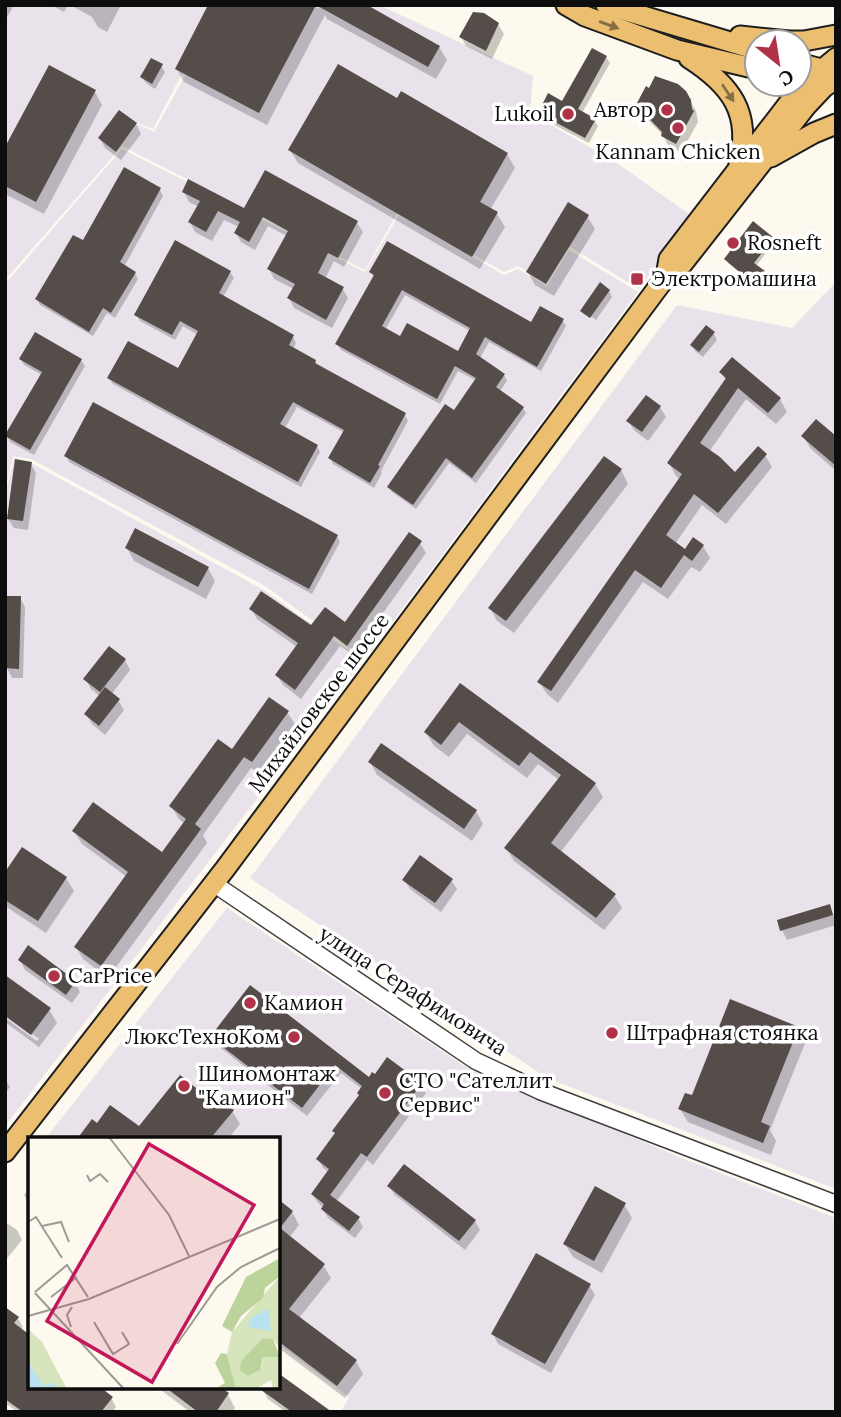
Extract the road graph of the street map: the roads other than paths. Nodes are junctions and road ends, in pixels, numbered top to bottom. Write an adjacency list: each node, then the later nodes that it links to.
1 (566, 5): 6 (main road, one-way to 6)
2 (606, 5): 3 (main road)
3 (691, 31): 4 (main road); 5 (main road)
4 (836, 35)
5 (743, 46)
6 (677, 50): 7 (main road); 11 (main road, one-way to 11)
7 (743, 66)
8 (824, 78): 10 (main road, Михайловское шоссе); 11 (main road, Михайловское шоссе)
9 (836, 124): 10 (main road)
10 (764, 161): 12 (main road, Михайловское шоссе)
11 (737, 169): 12 (main road, Михайловское шоссе)
12 (665, 278): 13 (main road, Михайловское шоссе)
13 (213, 883): 14 (main road, Михайловское шоссе); 15 (street, улица Серафимовича)
14 (5, 1152)
15 (836, 1204)

